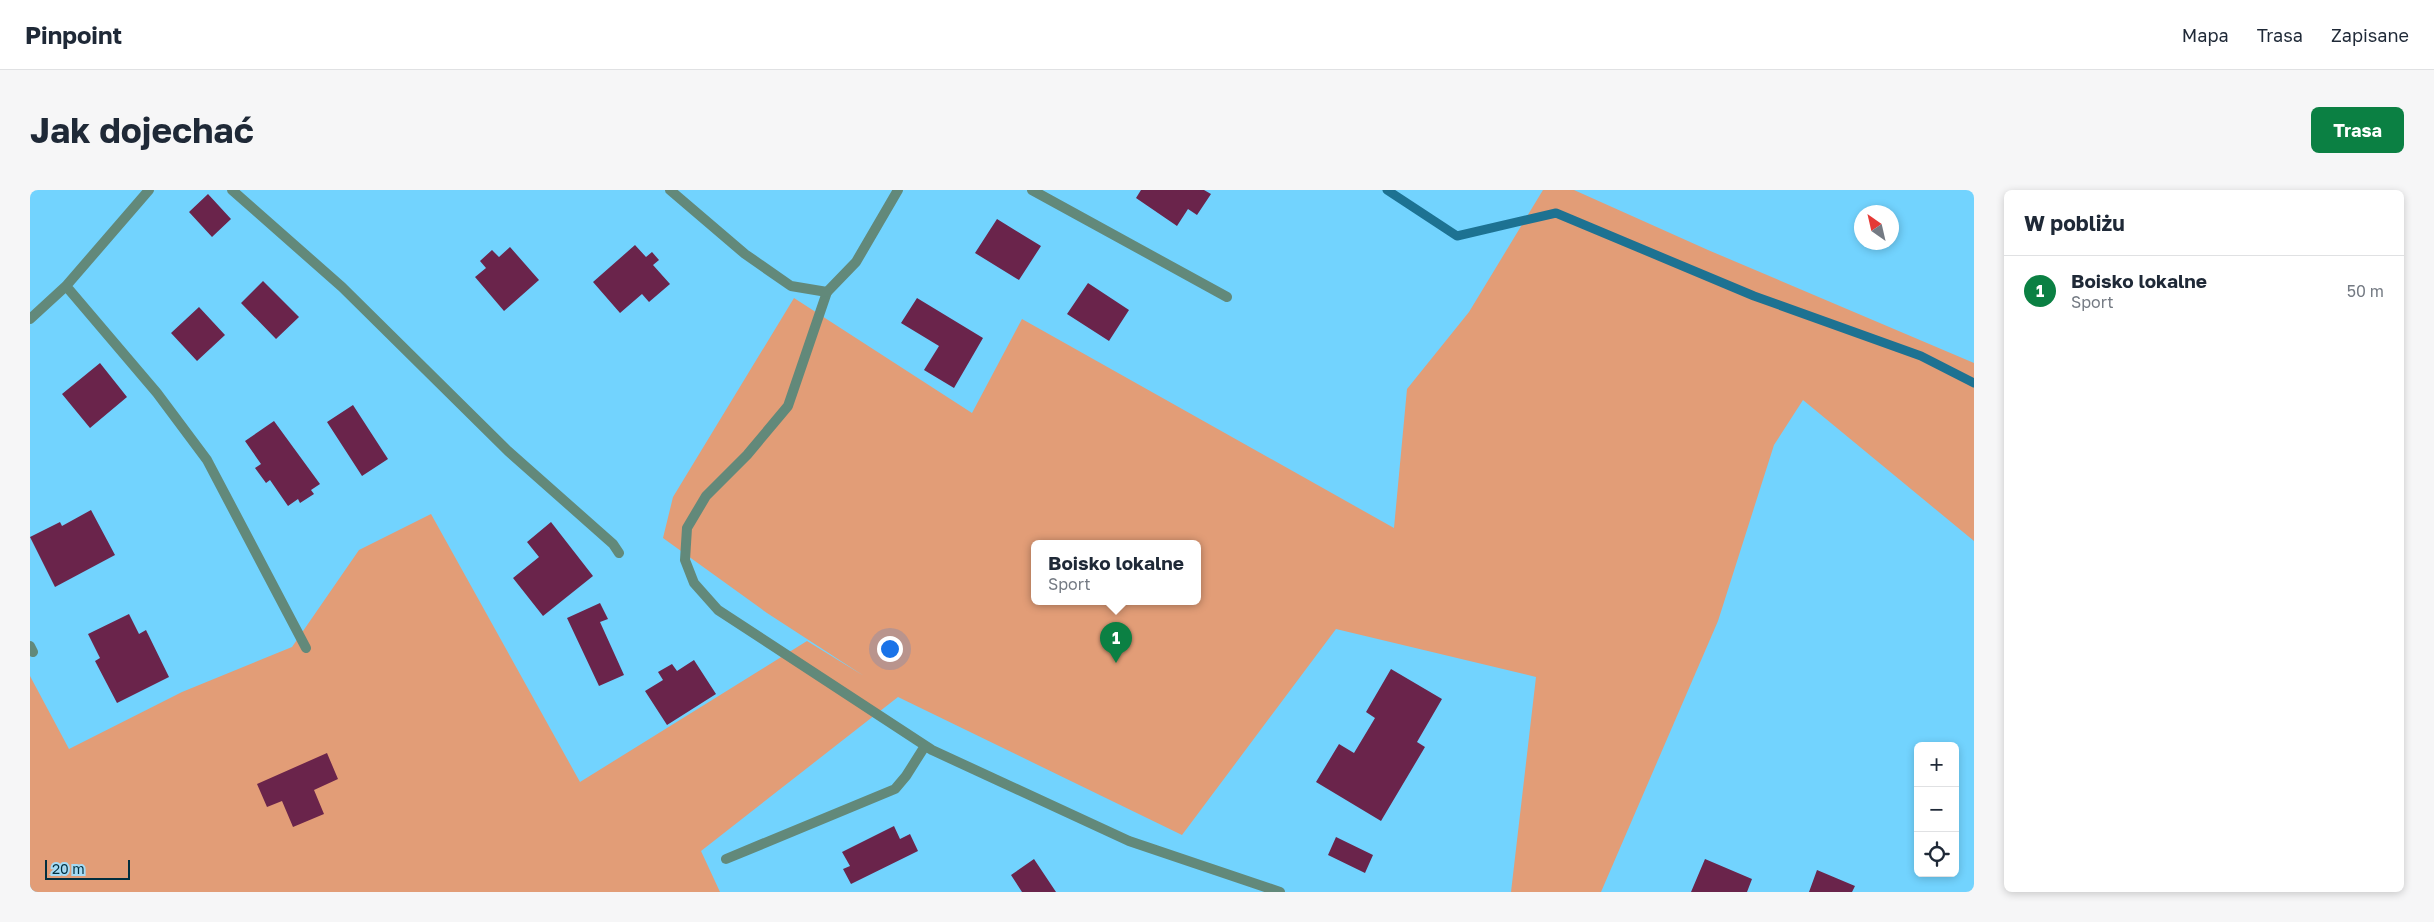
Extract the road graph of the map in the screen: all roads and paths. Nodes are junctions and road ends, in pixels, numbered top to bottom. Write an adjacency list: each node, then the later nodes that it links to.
1 (150, 190): 6 (street)
2 (232, 190): 10 (street)
3 (670, 190): 7 (street)
4 (898, 190): 7 (street)
5 (1032, 190): 8 (street)
6 (66, 286): 9 (street); 11 (street)
7 (827, 292): 12 (street)
8 (1227, 297)
9 (30, 319)
10 (619, 553)
11 (306, 648)
12 (925, 746): 13 (street); 14 (street)
13 (726, 859)
14 (1280, 892)

